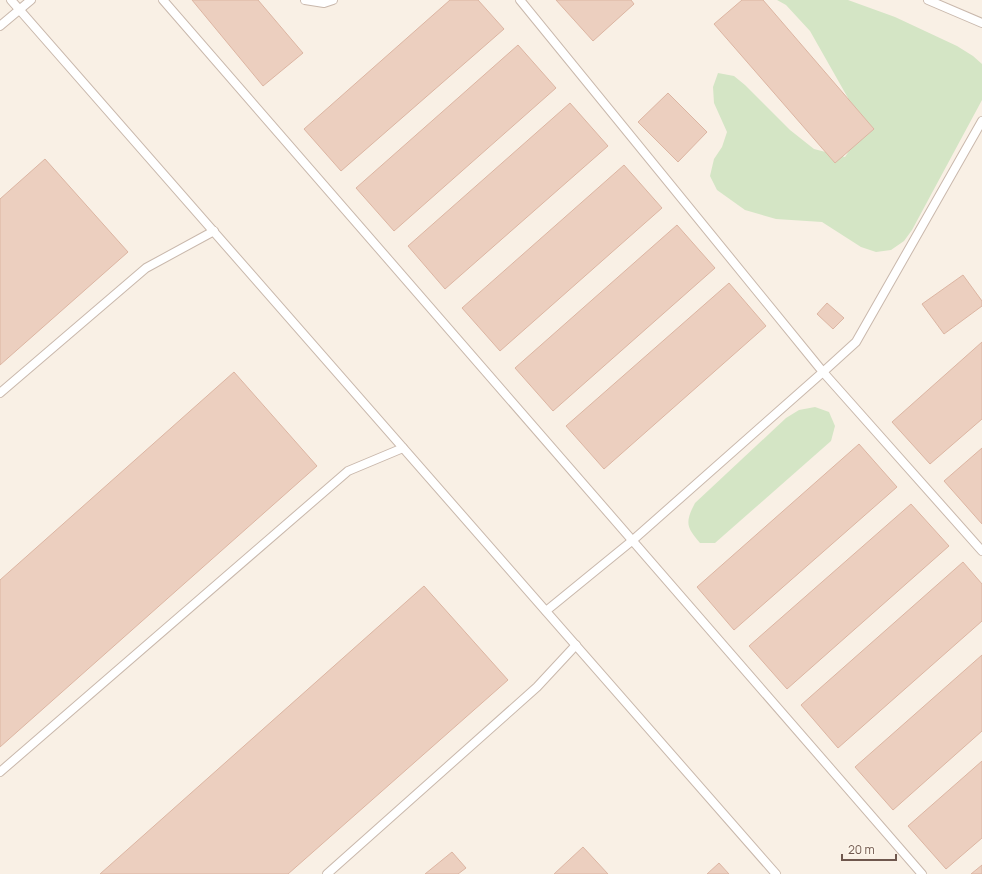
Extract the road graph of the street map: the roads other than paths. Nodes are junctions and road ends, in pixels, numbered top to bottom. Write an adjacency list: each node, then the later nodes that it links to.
1 (11, 0): 8 (lane)
2 (31, 0): 8 (lane)
3 (163, 0): 16 (lane)
4 (305, 0): 5 (lane)
5 (333, 0)
6 (520, 0): 13 (lane)
7 (928, 0): 9 (lane)
8 (20, 10): 10 (lane); 12 (lane)
9 (982, 24)
10 (0, 26)
11 (982, 120): 13 (lane)
12 (214, 231): 14 (lane); 15 (lane)
13 (823, 372): 16 (lane); 17 (lane)
14 (0, 393)
15 (404, 448): 18 (lane); 20 (lane)
16 (633, 540): 18 (lane); 23 (lane)
17 (982, 551)
18 (546, 611): 19 (lane)
19 (576, 645): 21 (lane); 22 (lane)
20 (0, 772)
21 (327, 874)
22 (776, 874)
23 (922, 874)

